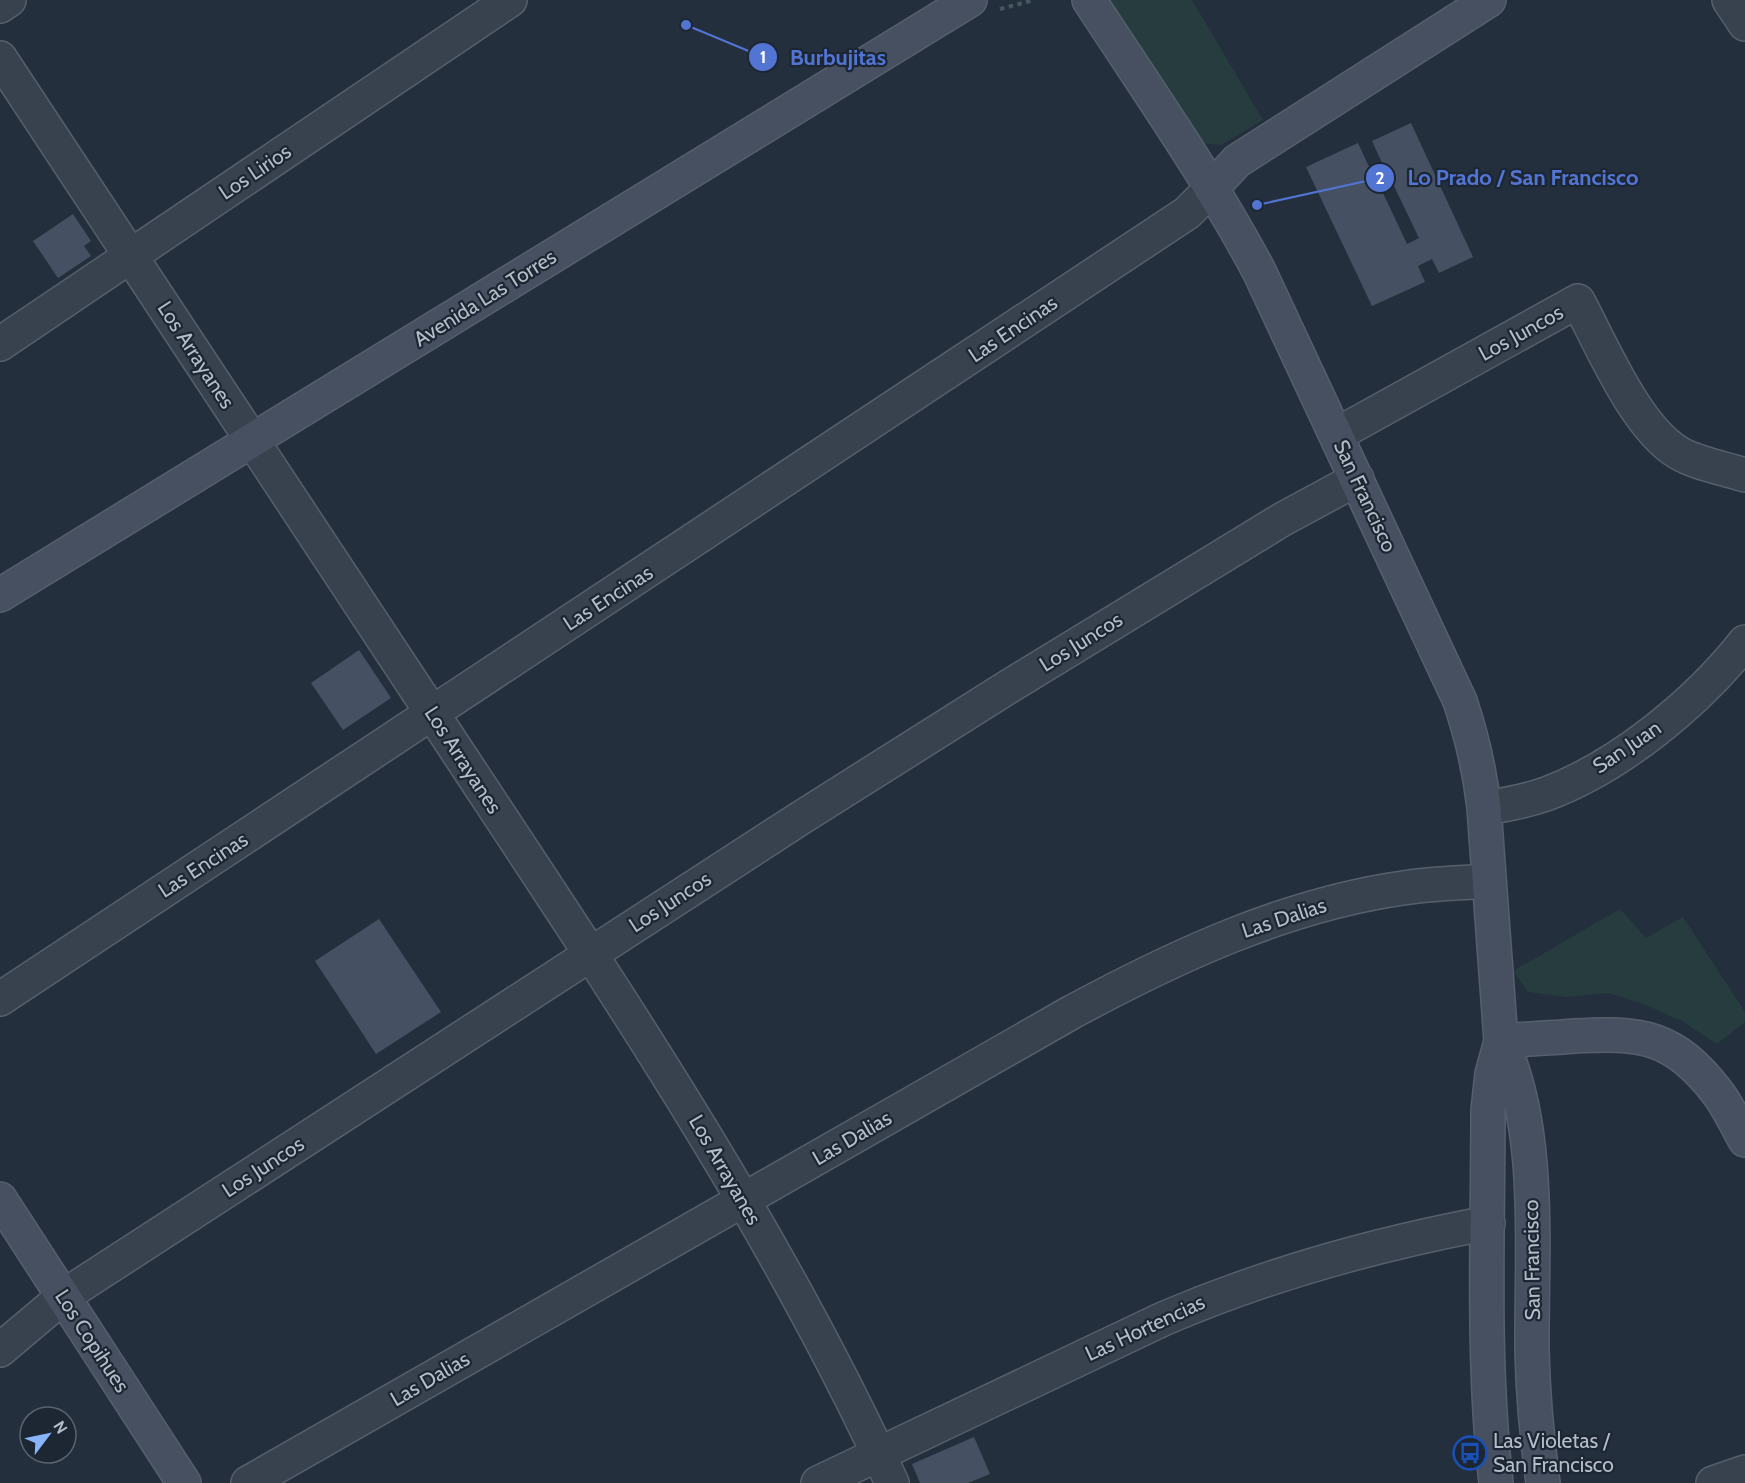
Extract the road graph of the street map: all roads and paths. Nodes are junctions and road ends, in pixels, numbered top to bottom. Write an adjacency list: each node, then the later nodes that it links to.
1 (9, 0): 7 (street)
2 (510, 0): 11 (street, Los Lirios)
3 (970, 0): 14 (main road, Avenida Las Torres)
4 (1089, 0): 10 (main road, San Francisco)
5 (1488, 0): 10 (main road)
6 (1729, 0): 8 (street)
7 (0, 6)
8 (1745, 24)
9 (0, 58): 11 (street, Los Arrayanes)
10 (1211, 189): 13 (main road, San Francisco); 19 (street, Las Encinas)
11 (131, 256): 12 (street, Los Lirios); 14 (street, Los Arrayanes)
12 (0, 344)
13 (1336, 435): 15 (street, Los Juncos); 16 (main road, San Francisco)
14 (252, 440): 17 (main road, Avenida Las Torres); 19 (street, Los Arrayanes)
15 (1745, 475)
16 (1357, 479): 20 (main road, San Francisco); 22 (street, Los Juncos)
17 (0, 595)
18 (1745, 642): 20 (street, San Juan)
19 (432, 713): 22 (street, Los Arrayanes); 23 (street, Las Encinas)
20 (1484, 808): 21 (main road, San Francisco)
21 (1490, 881): 24 (main road, San Francisco); 27 (street, Las Dalias)
22 (591, 954): 27 (street, Los Arrayanes); 29 (street, Los Juncos)
23 (0, 999)
24 (1501, 1041): 25 (main road); 28 (main road, San Francisco); 38 (main road, San Francisco)
25 (1745, 1140)
26 (0, 1199): 29 (main road, Los Copihues)
27 (744, 1200): 31 (street, Los Arrayanes); 34 (street, Las Dalias)
28 (1488, 1223): 31 (street, Las Hortencias); 37 (main road, San Francisco)
29 (64, 1296): 30 (street, Los Juncos); 33 (main road, Los Copihues)
30 (0, 1350)
31 (879, 1454): 35 (street, Las Hortencias); 36 (street, Los Arrayanes)
32 (1745, 1472): 39 (street)
33 (184, 1483)
34 (248, 1483)
35 (818, 1483)
36 (892, 1483)
37 (1496, 1483)
38 (1543, 1483)
39 (1713, 1483)

